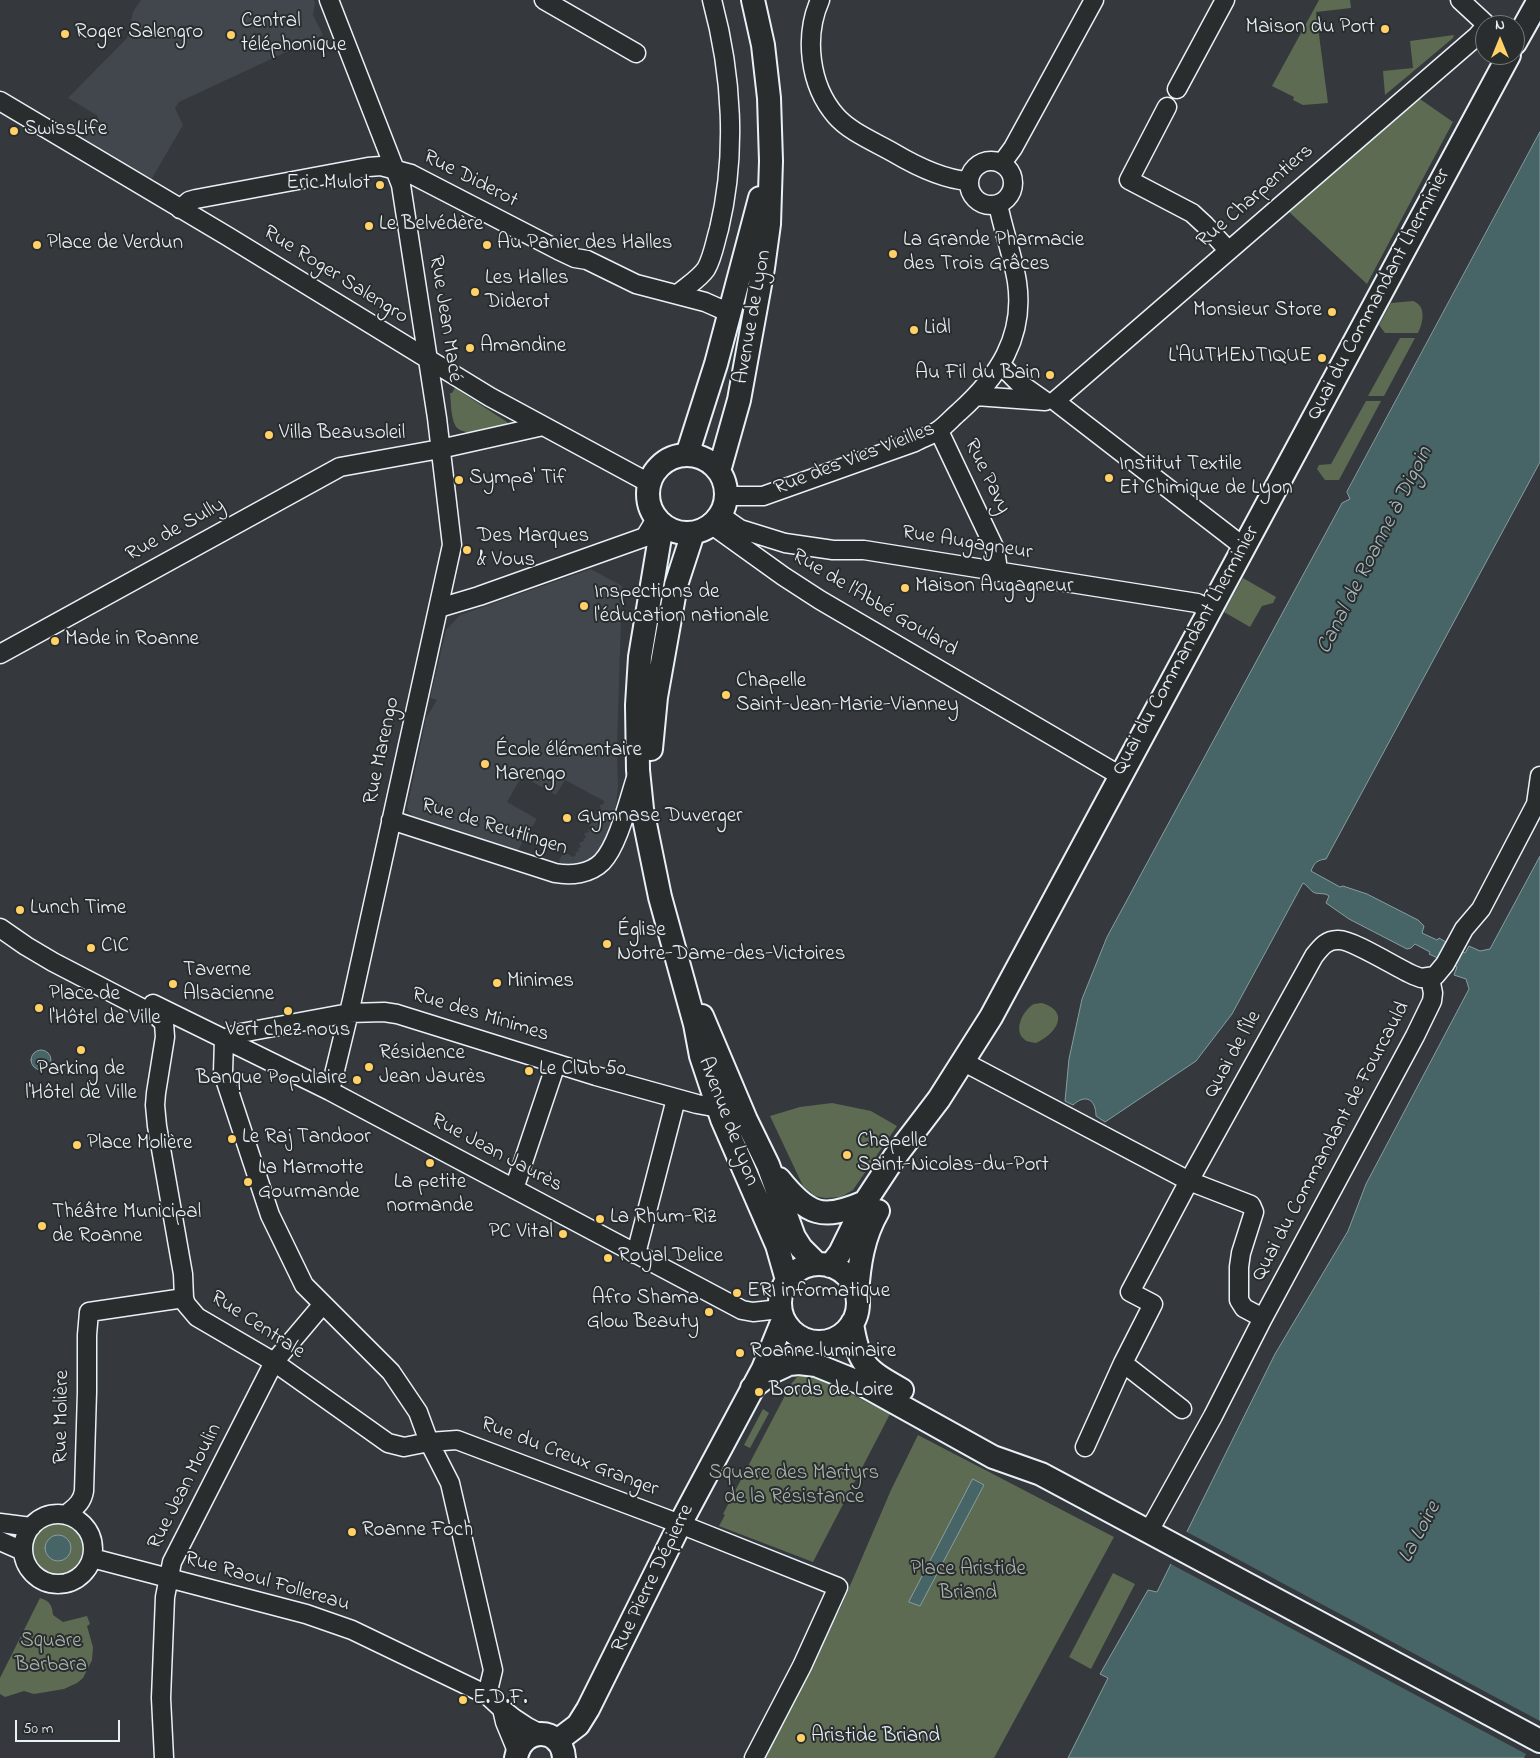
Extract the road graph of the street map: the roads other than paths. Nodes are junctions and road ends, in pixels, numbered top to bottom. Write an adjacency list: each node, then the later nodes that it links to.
1 (329, 0): 20 (street, Rue Jean Macé)
2 (544, 0): 13 (street)
3 (712, 0): 25 (street)
4 (753, 0): 18 (main road, Avenue de Lyon)
5 (820, 0): 21 (street)
6 (1094, 0): 19 (street)
7 (1225, 0): 15 (street)
8 (1460, 0): 10 (street)
9 (1539, 0): 11 (main road)
10 (1476, 15)
11 (1525, 25)
12 (1475, 38): 24 (street, Rue Charpentiers)
13 (636, 53)
14 (1504, 65): 40 (main road, Quai du Commandant Lherminier)
15 (1177, 88)
16 (0, 101): 23 (street, Rue Roger Salengro)
17 (1167, 106): 24 (street)
18 (771, 161): 26 (main road, Avenue de Lyon); 36 (main road, Avenue de Lyon)
19 (1002, 163): 21 (street); 22 (street)
20 (395, 170): 23 (street, Rue Diderot); 25 (street, Rue Diderot); 27 (street, Rue Jean Macé)
21 (968, 181): 22 (street)
22 (998, 204): 28 (street, Rue des Vies Vieilles)
23 (180, 209): 27 (street, Rue Roger Salengro)
24 (1228, 250): 30 (street, Rue Charpentiers)
25 (678, 294): 26 (street, Rue Diderot)
26 (730, 312): 35 (main road, Avenue de Lyon)
27 (427, 359): 31 (street, Rue Jean Macé); 32 (street, Rue Roger Salengro)
28 (1001, 365): 29 (street, Rue des Vies Vieilles); 30 (street)
29 (976, 396): 30 (street); 33 (street, Rue des Vies Vieilles)
30 (1050, 401): 40 (street)
31 (437, 418): 34 (street, Rue Marengo)
32 (543, 426): 34 (street, Rue de Sully); 37 (street, Rue Roger Salengro)
33 (938, 430): 38 (street, Rue des Vies Vieilles); 41 (street, Rue Pavy)
34 (440, 449): 42 (street, Rue Marengo); 44 (street, Rue de Sully)
35 (687, 455): 36 (main road); 37 (main road)
36 (719, 471): 38 (main road)
37 (649, 483): 39 (main road)
38 (713, 517): 39 (main road, Rue des Vies Vieilles); 41 (street, Rue Augagneur); 46 (street, Rue de l'Abbé Goulard); 49 (main road, Avenue de Lyon)
39 (659, 522): 42 (street); 45 (main road, Avenue de Lyon)
40 (1244, 547): 43 (main road, Quai du Commandant Lherminier)
41 (996, 572): 43 (street, Rue Augagneur)
42 (439, 608): 48 (street, Rue Marengo)
43 (1210, 610): 46 (main road, Quai du Commandant Lherminier)
44 (0, 654)
45 (638, 770): 48 (street, Rue de Reutlingen); 49 (main road, Avenue de Lyon)
46 (1119, 775): 57 (main road, Quai du Commandant Lherminier)
47 (1540, 776): 52 (street)
48 (391, 820): 53 (street, Rue Marengo)
49 (660, 897): 51 (main road, Avenue de Lyon)
50 (0, 927): 54 (street, Rue Jean Jaurès); 55 (street, Rue Jean Jaurès)
51 (678, 960): 61 (main road, Avenue de Lyon); 63 (main road, Avenue de Lyon)
52 (1430, 978): 64 (street, Quai de l'Île); 75 (street, Quai du Commandant de Fourcauld)
53 (349, 1013): 56 (street, Rue des Minimes); 58 (street, Rue des Minimes); 59 (street, Rue Marengo)
54 (192, 1024): 55 (street); 56 (street, Rue Jean Jaurès)
55 (165, 1037): 71 (street)
56 (224, 1038): 59 (street, Rue Jean Jaurès); 72 (street)
57 (964, 1062): 62 (main road, Quai du Commandant Lherminier); 64 (street)
58 (556, 1064): 60 (street, Rue des Minimes); 65 (street)
59 (330, 1091): 65 (street, Rue Jean Jaurès)
60 (676, 1099): 61 (street, Rue des Minimes); 67 (street)
61 (718, 1108): 69 (main road, Avenue de Lyon)
62 (931, 1111): 66 (main road, Quai du Commandant Lherminier); 70 (main road, Quai du Commandant Lherminier)
63 (768, 1165): 66 (main road); 68 (main road, Avenue de Lyon)
64 (1189, 1181): 75 (street); 79 (street, Quai de l'Île)
65 (514, 1190): 67 (street, Rue Jean Jaurès)
66 (865, 1202): 68 (main road, Quai du Commandant Lherminier)
67 (634, 1254): 74 (street, Rue Jean Jaurès)
68 (824, 1265): 69 (main road); 70 (main road)
69 (787, 1280): 74 (main road)
70 (857, 1294): 76 (main road)
71 (184, 1298): 73 (street, Rue Centrale); 78 (street, Rue Centrale)
72 (323, 1304): 78 (street, Rue Jean Moulin); 84 (street)
73 (89, 1312): 86 (street, Rue Molière)
74 (781, 1314): 77 (main road); 80 (main road, Rue Pierre Dépierre)
75 (1263, 1318): 90 (street, Quai du Commandant de Fourcauld)
76 (852, 1323): 77 (main road); 82 (main road)
77 (813, 1341): 80 (main road, Rue Pierre Dépierre); 81 (main road)
78 (274, 1362): 84 (street, Rue Centrale); 94 (street, Rue Jean Moulin)
79 (1123, 1363): 83 (street); 85 (street)
80 (758, 1379): 81 (main road); 88 (main road, Rue Pierre Dépierre)
81 (858, 1382): 82 (main road)
82 (904, 1400): 90 (main road)
83 (1182, 1409)
84 (429, 1442): 88 (street, Rue du Creux Granger); 95 (street)
85 (1085, 1447)
86 (66, 1515): 89 (street); 93 (street)
87 (0, 1523): 89 (street)
88 (680, 1524): 98 (main road, Rue Pierre Dépierre); 101 (street, Rue du Creux Granger)
89 (31, 1527): 92 (street)
90 (1150, 1531): 97 (main road)
91 (0, 1541): 92 (street)
92 (23, 1551): 93 (street)
93 (92, 1558): 94 (street, Rue Raoul Follereau)
94 (169, 1578): 95 (street, Rue Raoul Follereau); 100 (street, Rue Jean Moulin)
95 (487, 1695): 96 (street, Rue Raoul Follereau)
96 (502, 1709): 98 (street, Rue Raoul Follereau); 99 (street)
97 (1540, 1741)
98 (557, 1748): 99 (main road)
99 (517, 1754)
100 (164, 1758)
101 (754, 1758)

